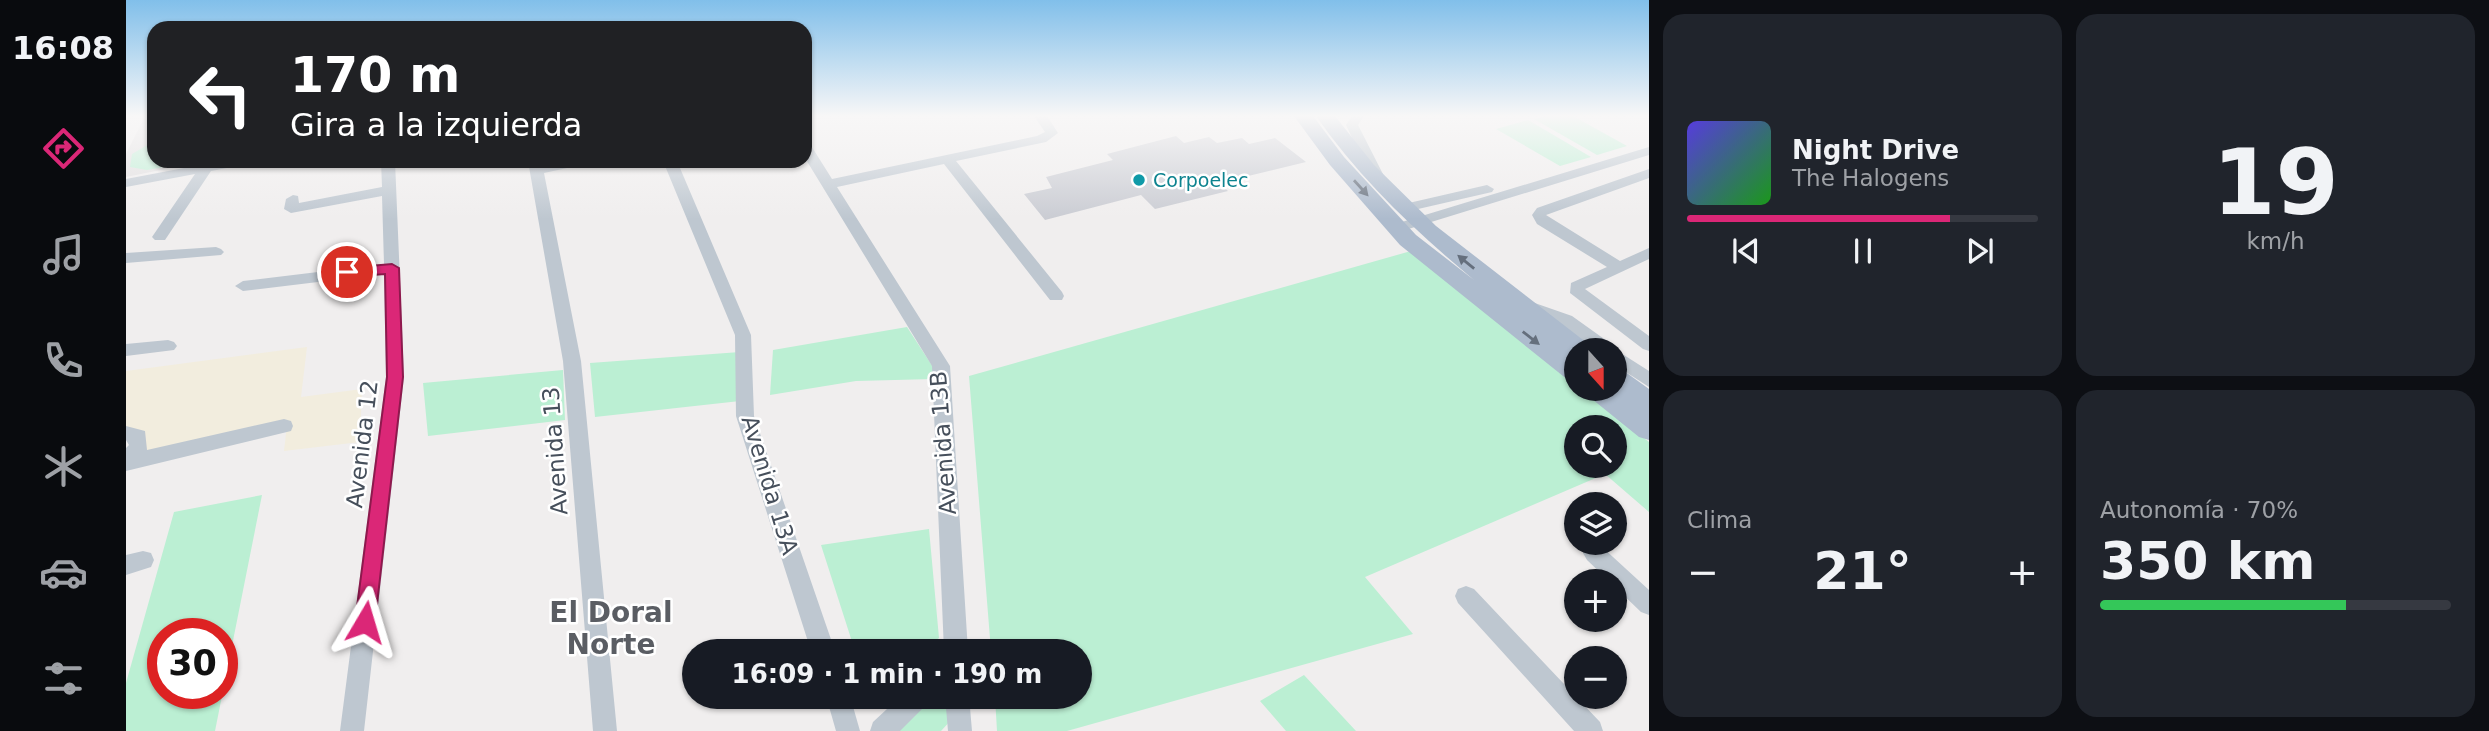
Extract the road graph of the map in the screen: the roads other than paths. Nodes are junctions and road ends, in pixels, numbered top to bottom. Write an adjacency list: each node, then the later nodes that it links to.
1 (985, 150): 7 (street)
2 (1329, 150): 19 (main road, one-way to 19)
3 (1353, 150): 14 (main road)
4 (1364, 150): 14 (street)
5 (1649, 151): 19 (street)
6 (812, 158): 16 (street, Avenida 13B)
7 (946, 158): 16 (street); 27 (street)
8 (206, 168): 15 (street); 20 (street)
9 (388, 168): 17 (street, Avenida 12)
10 (536, 168): 53 (street, Avenida 13)
11 (673, 168): 48 (street, Avenida 13A)
12 (1649, 173): 24 (street)
13 (1527, 178): 19 (street)
14 (1380, 182): 19 (main road)
15 (126, 183)
16 (828, 184): 49 (street, Avenida 13B)
17 (390, 190): 18 (street); 25 (street, Avenida 12)
18 (291, 210)
19 (1407, 219): 28 (main road, one-way to 19); 35 (main road, one-way to 35)
20 (160, 237)
21 (216, 252): 23 (street)
22 (1649, 253): 24 (street)
23 (126, 258)
24 (1617, 266): 31 (street)
25 (392, 268): 26 (street); 52 (street, Avenida 12)
26 (243, 286)
27 (1056, 296)
28 (1519, 304): 29 (street); 30 (main road)
29 (1588, 338)
30 (1564, 339)
31 (1646, 345): 34 (street)
32 (168, 346): 33 (street)
33 (126, 350)
34 (1628, 353)
35 (1564, 363)
36 (1628, 368): 38 (street)
37 (1628, 377): 40 (main road)
38 (1649, 380)
39 (1613, 401): 42 (main road)
40 (1649, 403)
41 (284, 426): 44 (street)
42 (1649, 429)
43 (126, 433): 44 (street)
44 (126, 461)
45 (1596, 555): 47 (street)
46 (1466, 596): 56 (street)
47 (1649, 605)
48 (818, 639)
49 (955, 639)
50 (842, 709): 54 (street)
51 (905, 709): 55 (street)
52 (352, 731)
53 (604, 731)
54 (848, 731)
55 (882, 731)
56 (1591, 731)

